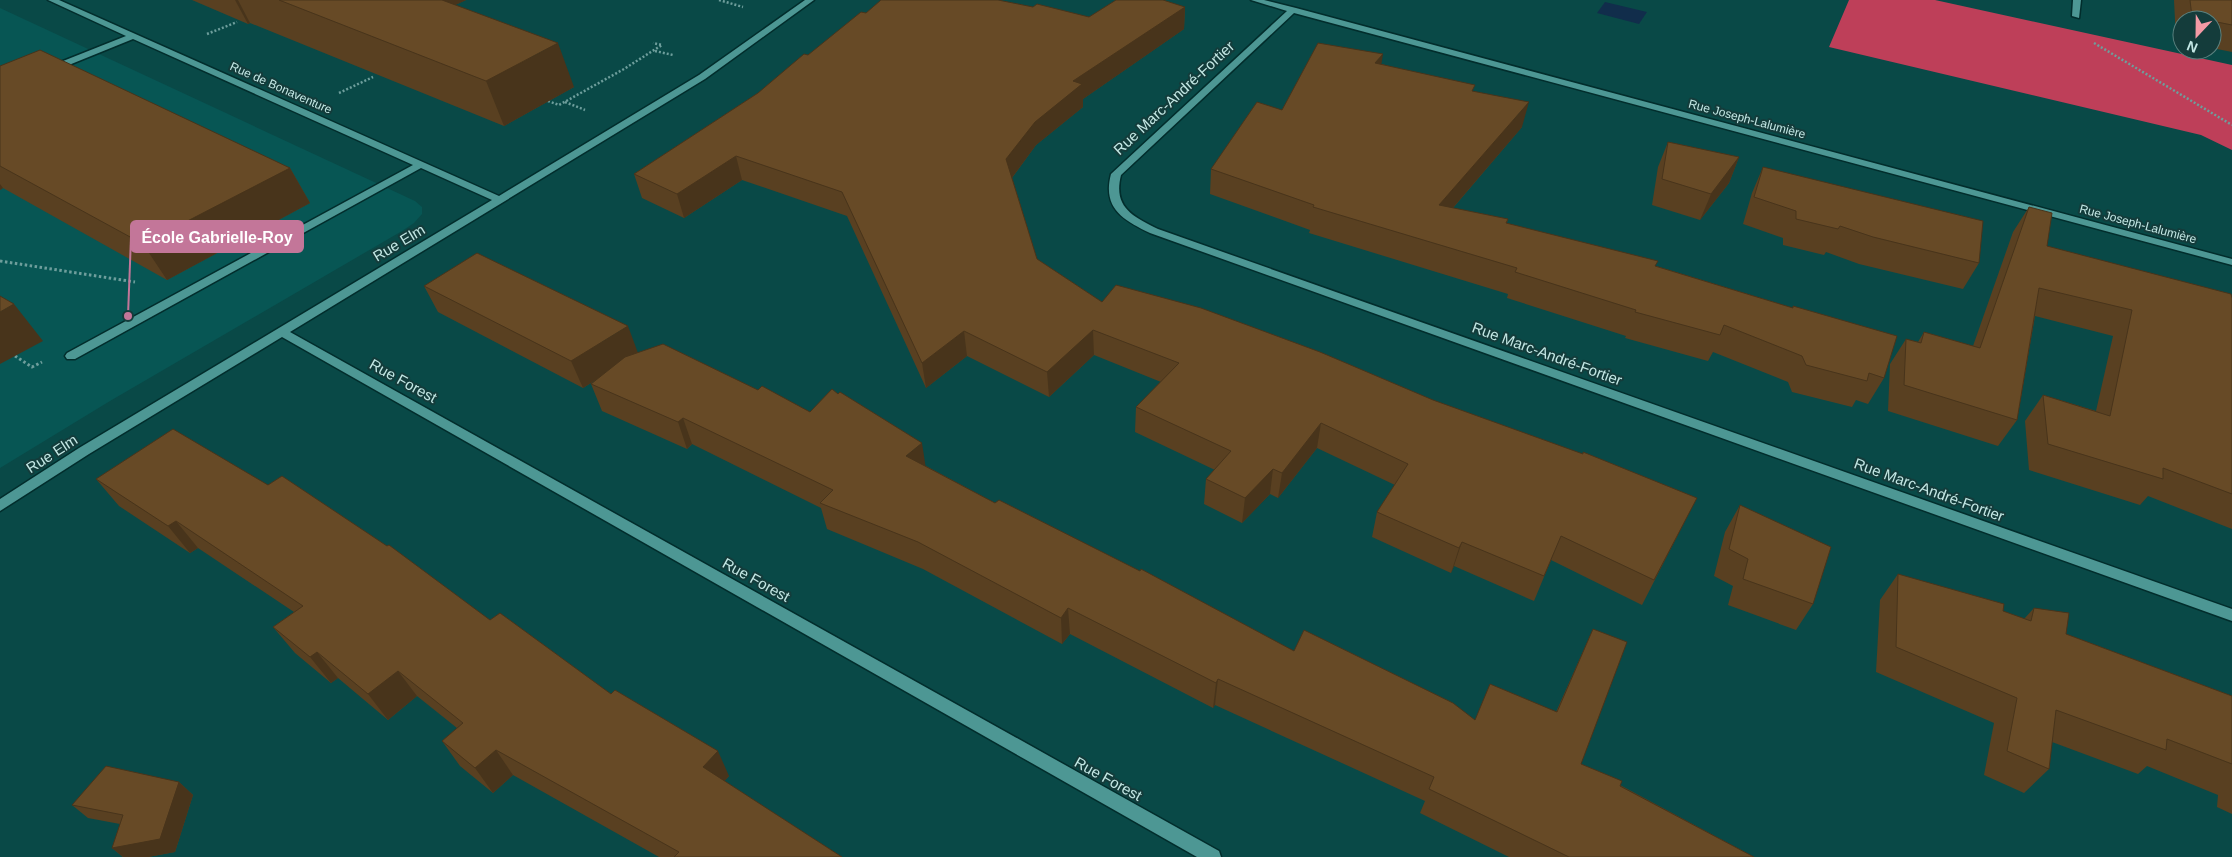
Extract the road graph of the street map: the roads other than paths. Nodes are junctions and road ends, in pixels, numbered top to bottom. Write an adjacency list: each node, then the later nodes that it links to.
1 (52, 0): 7 (street, Rue de Bonaventure)
2 (810, 0): 10 (street, Rue Elm)
3 (1255, 0): 5 (street, Rue Joseph-Lalumière)
4 (2077, 0): 6 (street)
5 (1293, 10): 11 (street, Rue Joseph-Lalumière); 15 (street, Rue Marc-André-Fortier)
6 (2076, 16)
7 (133, 36): 8 (street); 9 (street, Rue de Bonaventure)
8 (39, 73)
9 (422, 164): 10 (street, Rue de Bonaventure); 13 (street)
10 (500, 200): 12 (street, Rue Elm)
11 (2232, 262)
12 (282, 332): 14 (street, Rue Elm); 16 (street, Rue Forest)
13 (71, 356)
14 (0, 506)
15 (2232, 615)
16 (1213, 857)

